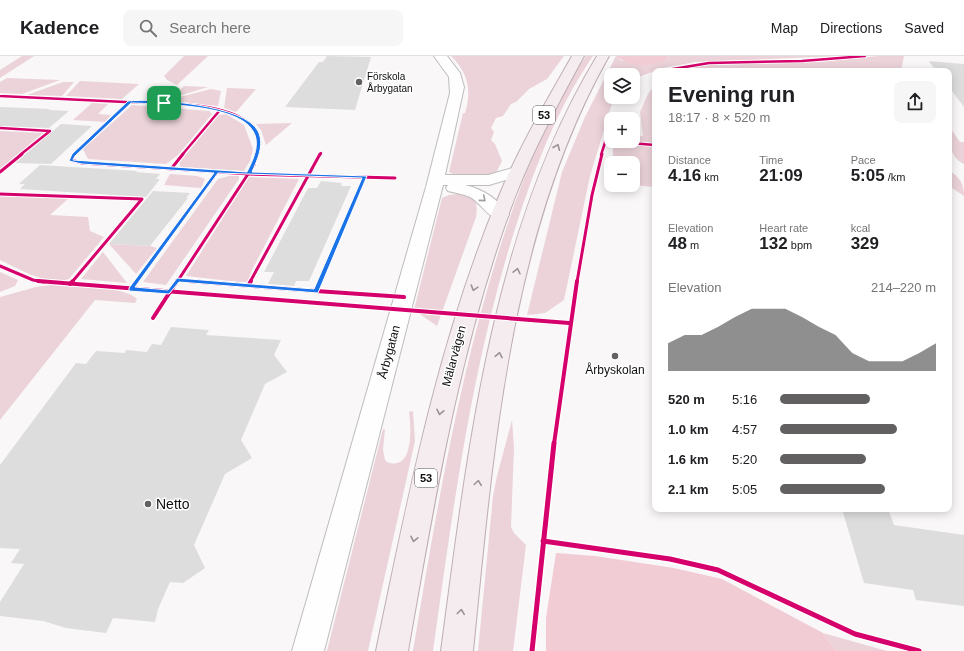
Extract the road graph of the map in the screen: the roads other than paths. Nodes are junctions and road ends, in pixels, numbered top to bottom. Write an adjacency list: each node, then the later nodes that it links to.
1 (440, 56): 5 (street, Årbygatan)
2 (578, 56): 4 (main road, Mälarvägen / 53)
3 (603, 56): 9 (main road, 53, one-way to 3)
4 (516, 172): 5 (street); 6 (main road, Mälarvägen / 53)
5 (435, 183): 6 (street, one-way to 6); 7 (street, Årbygatan)
6 (500, 216): 8 (main road, Mälarvägen / 53, one-way to 8)
7 (308, 651)
8 (392, 651)
9 (457, 651)

